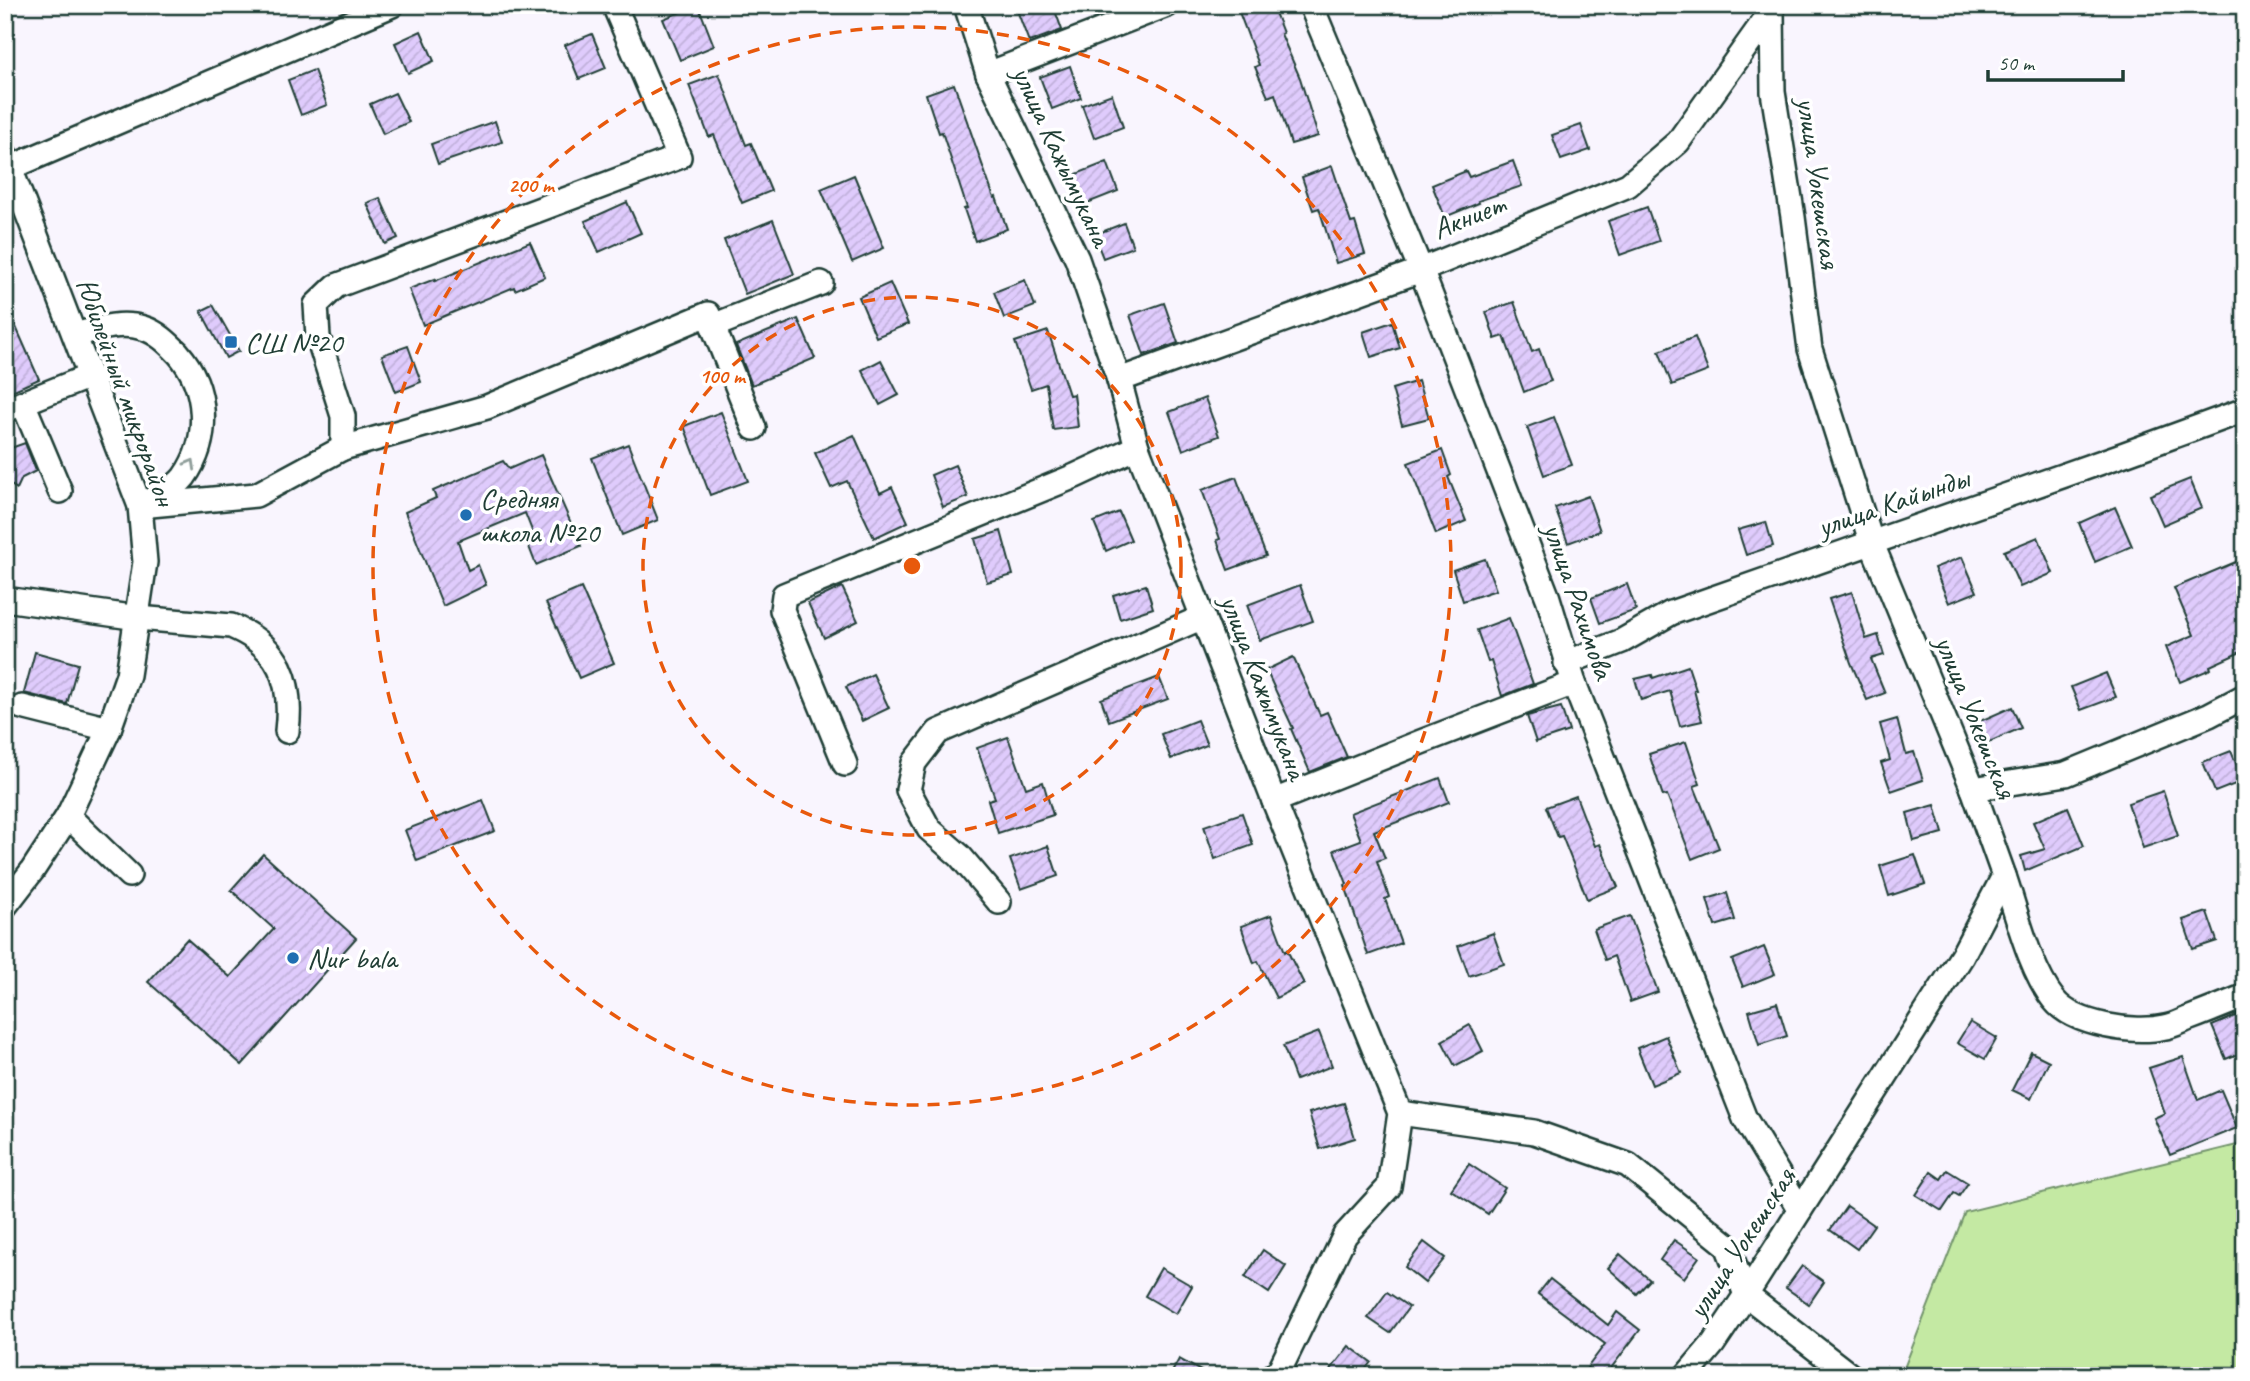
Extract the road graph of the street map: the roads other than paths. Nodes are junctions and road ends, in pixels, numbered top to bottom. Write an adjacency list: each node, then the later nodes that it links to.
1 (392, 5): 8 (street)
2 (614, 5): 19 (street)
3 (966, 5): 7 (street, улица Кажымукана)
4 (1167, 5): 7 (street)
5 (1311, 5): 9 (street, улица Рахимова)
6 (1773, 8): 9 (street, Акниет); 22 (street, улица Уокешская)
7 (988, 74): 14 (street, улица Кажымукана)
8 (7, 164): 12 (street, Юбилейный микрорайон)
9 (1422, 270): 14 (street, Акниет); 26 (street, улица Рахимова)
10 (821, 283): 11 (street)
11 (713, 327): 17 (street); 19 (street)
12 (75, 335): 13 (street, Юбилейный микрорайон); 21 (street, one-way to 12)
13 (90, 376): 15 (street); 21 (street, Юбилейный микрорайон)
14 (1119, 380): 18 (street, улица Кажымукана)
15 (14, 407): 20 (street)
16 (2245, 410): 22 (street, улица Кайынды)
17 (754, 428)
18 (1136, 447): 24 (street, улица Кажымукана); 31 (street)
19 (343, 448): 21 (street)
20 (60, 491)
21 (140, 506): 25 (street, Юбилейный микрорайон)
22 (1872, 544): 26 (street, улица Кайынды); 32 (street, улица Уокешская)
23 (5, 599): 25 (street)
24 (1203, 617): 33 (street, улица Кажымукана); 37 (street)
25 (138, 618): 29 (street, Юбилейный микрорайон); 30 (street)
26 (1570, 673): 33 (street, улица Кайынды); 41 (street, улица Рахимова)
27 (2245, 696): 32 (street)
28 (22, 707): 29 (street)
29 (108, 729): 34 (street, Юбилейный микрорайон)
30 (287, 732)
31 (845, 764)
32 (1973, 789): 36 (street, улица Уокешская)
33 (1274, 802): 40 (street, улица Кажымукана)
34 (68, 816): 35 (street); 38 (street, Юбилейный микрорайон)
35 (129, 875)
36 (2004, 876): 39 (street); 41 (street, улица Уокешская)
37 (999, 902)
38 (5, 906)
39 (2245, 996)
40 (1400, 1113): 42 (street); 43 (street)
41 (1800, 1210): 42 (street, улица Уокешская)
42 (1746, 1295): 44 (street, улица Уокешская); 45 (street)
43 (1273, 1376)
44 (1686, 1376)
45 (1852, 1376)

